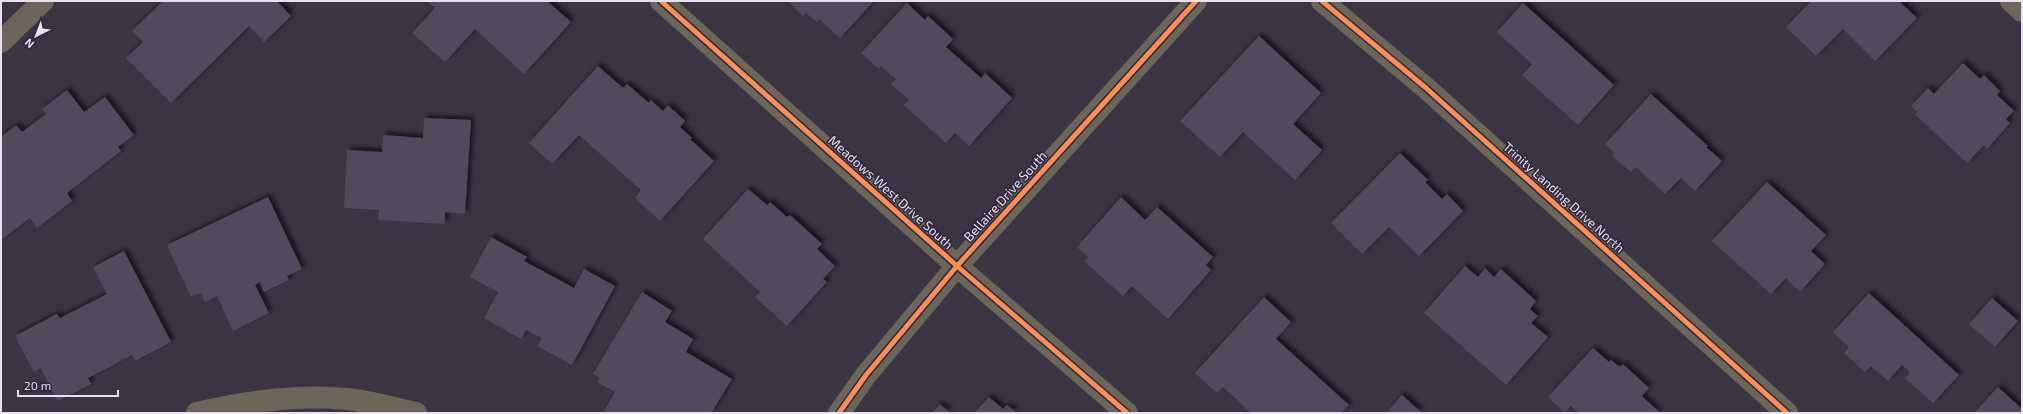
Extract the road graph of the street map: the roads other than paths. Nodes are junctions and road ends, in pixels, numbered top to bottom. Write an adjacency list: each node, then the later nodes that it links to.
1 (43, 1): 7 (street)
2 (661, 1): 8 (street, Meadows West Drive South)
3 (1196, 1): 8 (street, Bellaire Drive South)
4 (1322, 1): 13 (street, Trinity Landing Drive North)
5 (2011, 1): 6 (street)
6 (2022, 11)
7 (1, 42)
8 (957, 266): 11 (street, Bellaire Drive South); 12 (street, Meadows West Drive South)
9 (197, 413): 10 (street)
10 (416, 413)
11 (839, 413)
12 (1127, 413)
13 (1787, 413)

